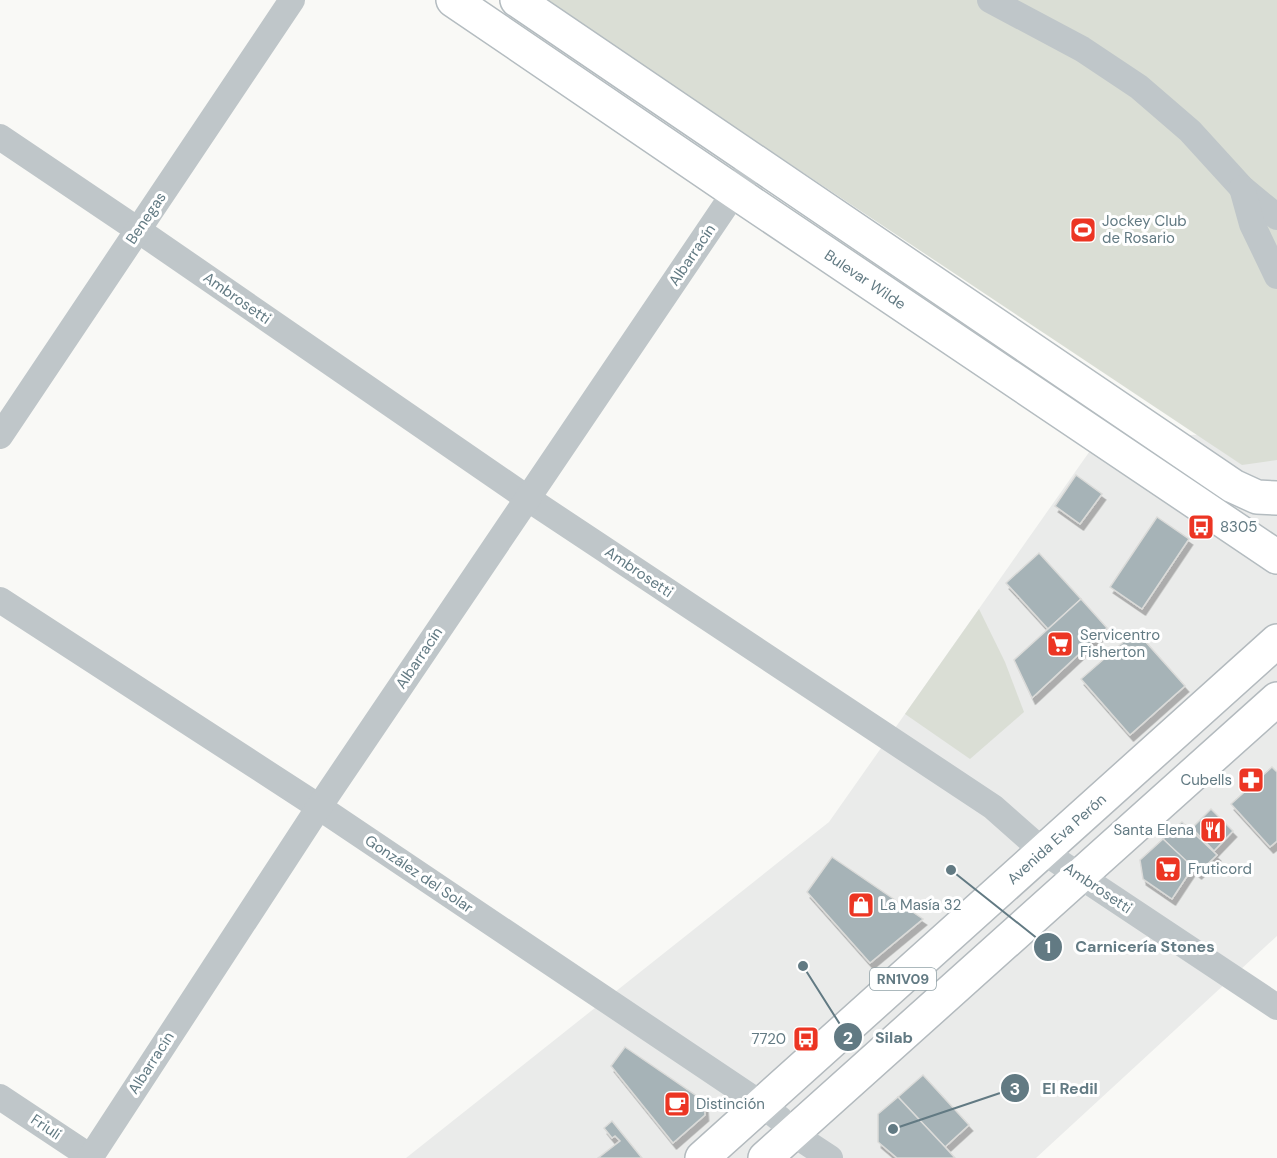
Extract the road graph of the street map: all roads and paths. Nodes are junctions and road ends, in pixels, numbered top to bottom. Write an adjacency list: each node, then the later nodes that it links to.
1 (292, 0): 10 (street, Benegas)
2 (453, 0): 8 (main road, Bulevar Wilde)
3 (517, 0): 6 (main road)
4 (990, 0): 7 (street)
5 (0, 137): 10 (street, Ambrosetti)
6 (756, 162): 8 (street, Albarracín); 14 (main road)
7 (1242, 188): 9 (street); 11 (street)
8 (735, 192): 13 (street, Albarracín); 15 (main road, Bulevar Wilde)
9 (1277, 217)
10 (138, 230): 12 (street, Benegas); 13 (street, Ambrosetti)
11 (1275, 267)
12 (0, 436)
13 (527, 498): 19 (street, Albarracín); 20 (street, Ambrosetti)
14 (1277, 498)
15 (1277, 557)
16 (0, 600): 19 (street, González del Solar)
17 (1277, 641): 20 (main road, Avenida Eva Perón / RN1V09)
18 (1277, 699): 21 (main road, RN1V09)
19 (319, 807): 24 (street, González del Solar); 26 (street, Albarracín)
20 (1044, 852): 21 (street, Ambrosetti); 24 (main road, Avenida Eva Perón / RN1V09)
21 (1080, 876): 22 (street, Ambrosetti); 25 (main road, RN1V09)
22 (1277, 1007)
23 (0, 1096): 26 (street, Friuli)
24 (761, 1104): 25 (street, González del Solar); 27 (main road, Avenida Eva Perón / RN1V09)
25 (792, 1133): 28 (main road, RN1V09); 29 (street, González del Solar)
26 (91, 1158)
27 (702, 1158)
28 (765, 1158)
29 (830, 1158)

